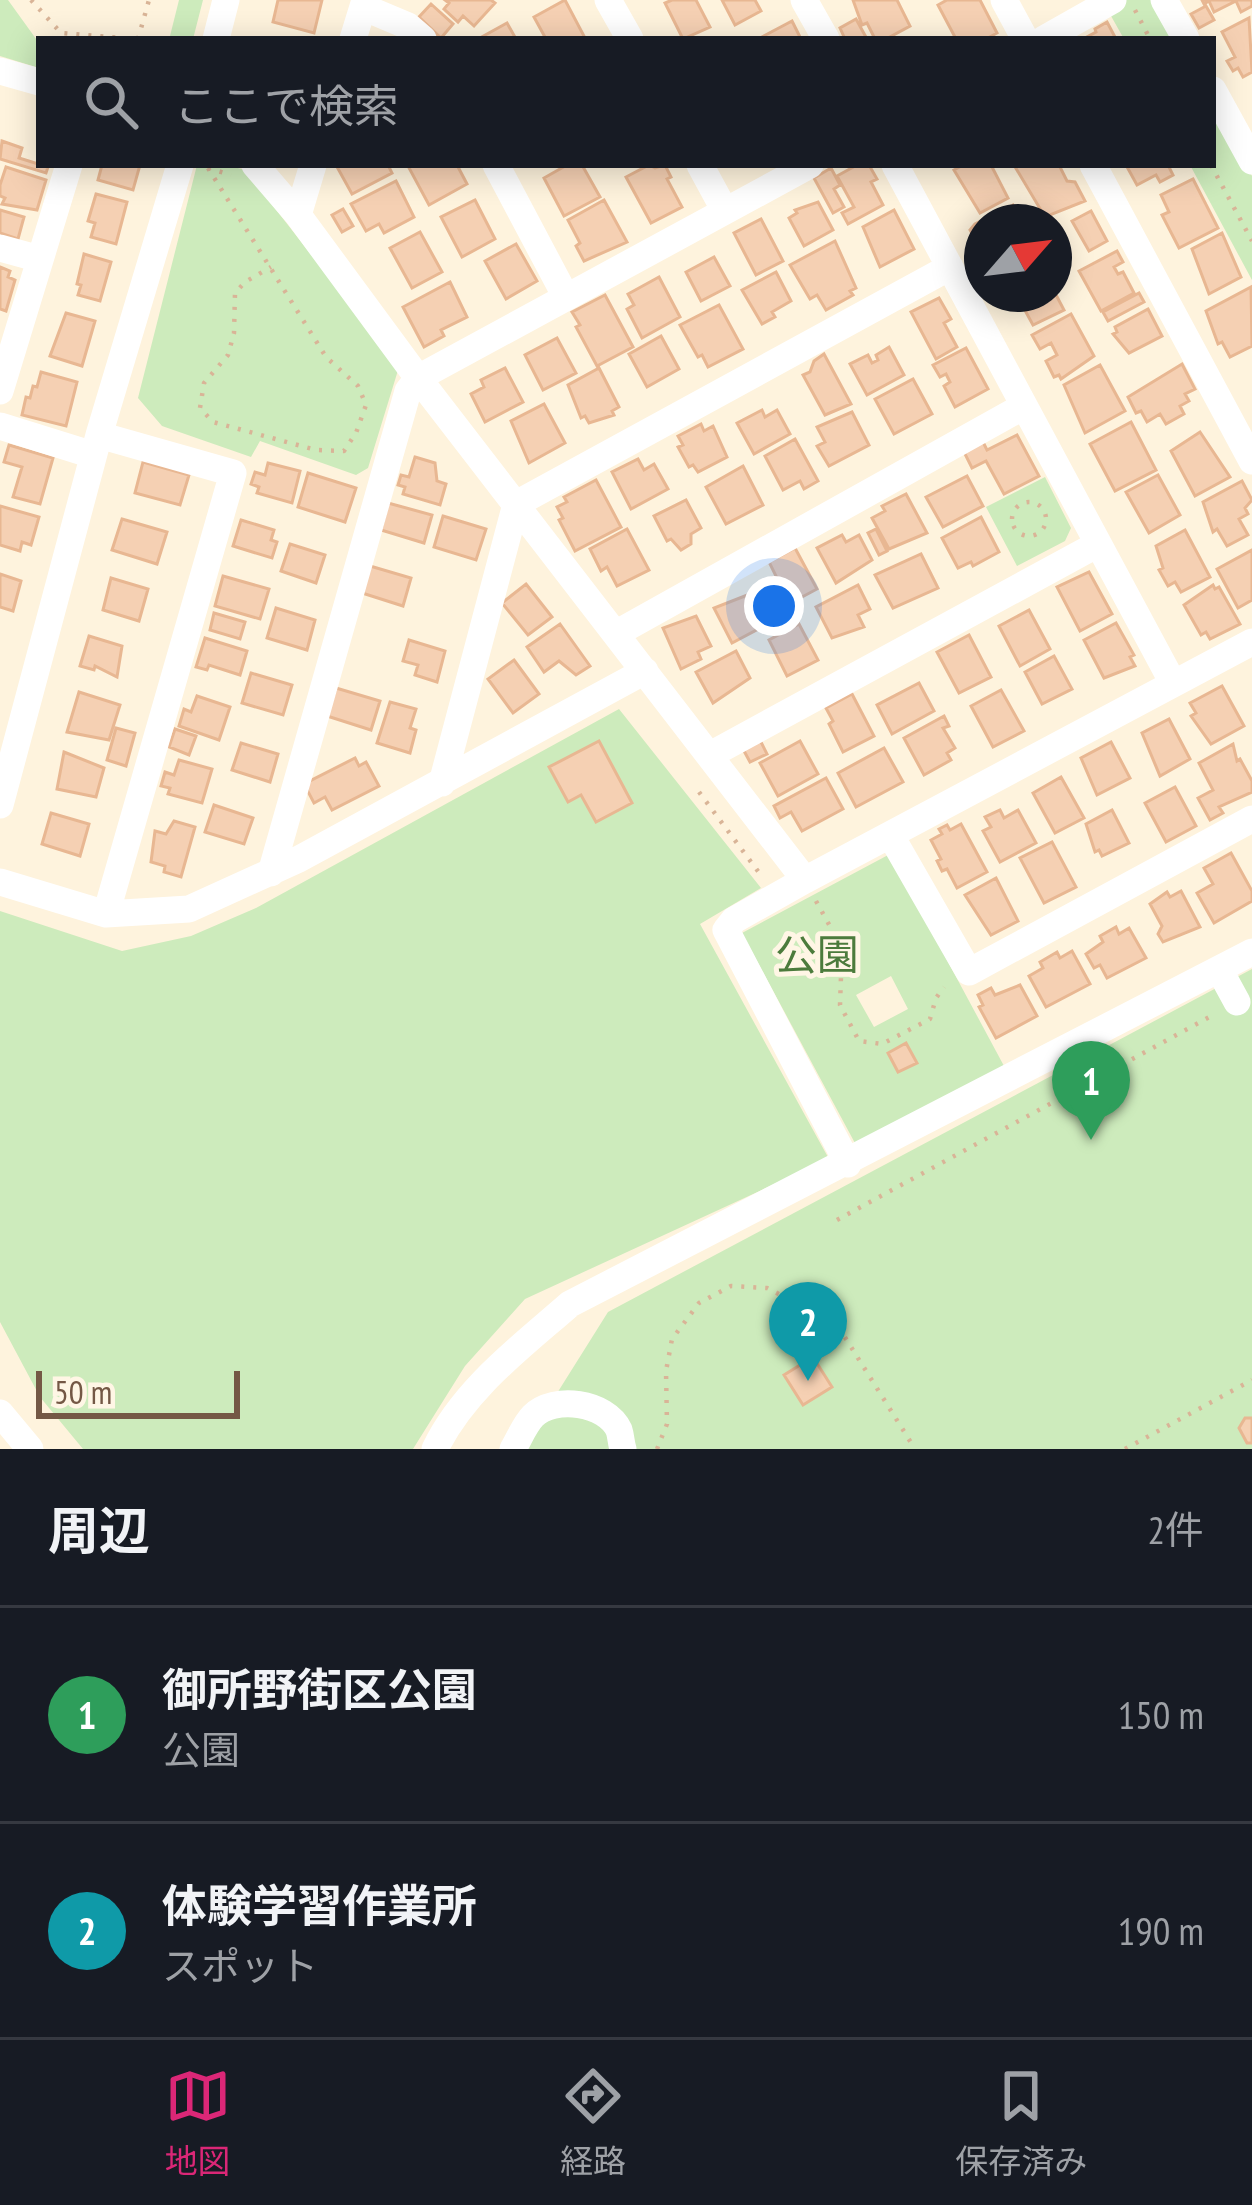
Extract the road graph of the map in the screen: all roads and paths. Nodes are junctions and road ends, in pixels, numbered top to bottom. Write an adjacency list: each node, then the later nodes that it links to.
1 (31, 0): 11 (path)
2 (148, 0): 12 (path)
3 (226, 0): 13 (street)
4 (608, 0): 16 (street)
5 (805, 0): 17 (street)
6 (1004, 0): 18 (street)
7 (1113, 0): 19 (street)
8 (1130, 0): 20 (path)
9 (1164, 0): 21 (street)
10 (364, 4): 14 (street); 15 (street)
11 (98, 36)
12 (136, 36)
13 (217, 36)
14 (354, 36)
15 (420, 36)
16 (628, 36)
17 (824, 36)
18 (1023, 36)
19 (1049, 36)
20 (1148, 36)
21 (1184, 36)
22 (0, 71): 23 (street)
23 (36, 81)
24 (1216, 95): 25 (street)
25 (1252, 161)
26 (68, 168): 41 (street)
27 (193, 168): 49 (street)
28 (196, 168): 43 (path)
29 (258, 168): 38 (street)
30 (312, 168): 38 (street)
31 (498, 168): 44 (street)
32 (702, 168): 37 (street)
33 (804, 168): 37 (street)
34 (898, 168): 42 (street)
35 (1095, 168): 50 (street)
36 (1213, 168): 39 (path)
37 (725, 211): 44 (street)
38 (298, 215): 45 (street)
39 (1252, 241)
40 (0, 248): 41 (street)
41 (40, 259): 46 (street)
42 (950, 267): 47 (street); 51 (street)
43 (271, 268): 43 (path)
44 (566, 297): 45 (street)
45 (418, 378): 51 (street); 63 (street)
46 (0, 391)
47 (1024, 406): 53 (street); 54 (street)
48 (0, 426): 49 (street)
49 (96, 445): 60 (street); 66 (street)
50 (1252, 461)
51 (516, 504): 54 (street); 59 (street)
52 (1023, 536): 52 (path)
53 (1098, 544): 57 (street); 58 (street)
54 (616, 633): 56 (street)
55 (1252, 642): 57 (street)
56 (645, 671): 58 (street); 59 (street)
57 (1173, 683): 62 (street)
58 (710, 755): 64 (street)
59 (442, 783): 63 (street)
60 (0, 805)
61 (1252, 819): 69 (street)
62 (891, 836): 64 (street); 69 (street)
63 (272, 873): 66 (street)
64 (805, 880): 69 (path); 71 (street)
65 (0, 882): 66 (street)
66 (106, 914)
67 (1252, 952): 68 (street)
68 (1219, 969): 70 (street); 71 (street)
69 (968, 972)
70 (1237, 1002): 72 (path)
71 (848, 1164): 76 (street)
72 (837, 1220)
73 (1252, 1380): 81 (path)
74 (0, 1413): 75 (street)
75 (30, 1449)
76 (435, 1449)
77 (513, 1449): 78 (street)
78 (622, 1449)
79 (657, 1449): 80 (path)
80 (915, 1449)
81 (1125, 1449)

